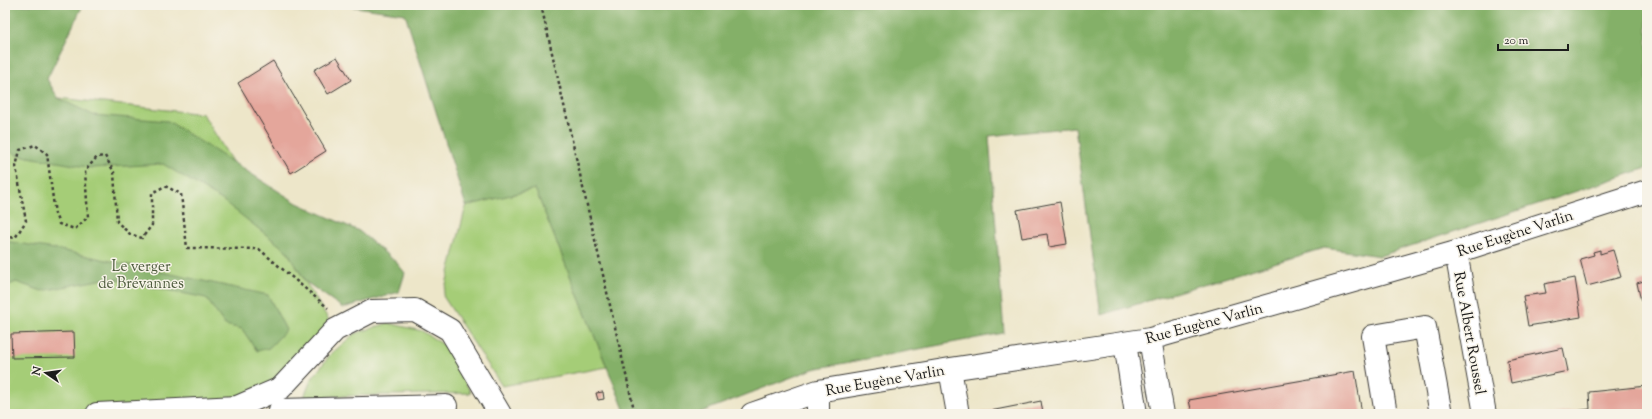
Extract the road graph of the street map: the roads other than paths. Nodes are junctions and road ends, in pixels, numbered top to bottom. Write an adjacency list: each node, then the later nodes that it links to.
1 (1647, 190): 2 (street, Rue Eugène Varlin)
2 (1456, 252): 3 (street, Rue Eugène Varlin); 20 (street, Rue Albert Roussel)
3 (1150, 338): 4 (street, Rue Eugène Varlin); 17 (street)
4 (1125, 343): 5 (street, Rue Eugène Varlin); 16 (street)
5 (950, 369): 7 (street, Rue Eugène Varlin); 15 (street)
6 (281, 388): 9 (street); 10 (street); 12 (street)
7 (818, 391): 13 (street, Rue Eugène Varlin); 14 (street)
8 (446, 406): 10 (street)
9 (164, 412): 11 (street)
10 (280, 412)
11 (97, 414)
12 (500, 414)
13 (752, 414)
14 (818, 414)
15 (958, 414)
16 (1136, 414)
17 (1163, 414)
18 (1386, 414): 19 (street)
19 (1441, 414)
20 (1485, 414)

